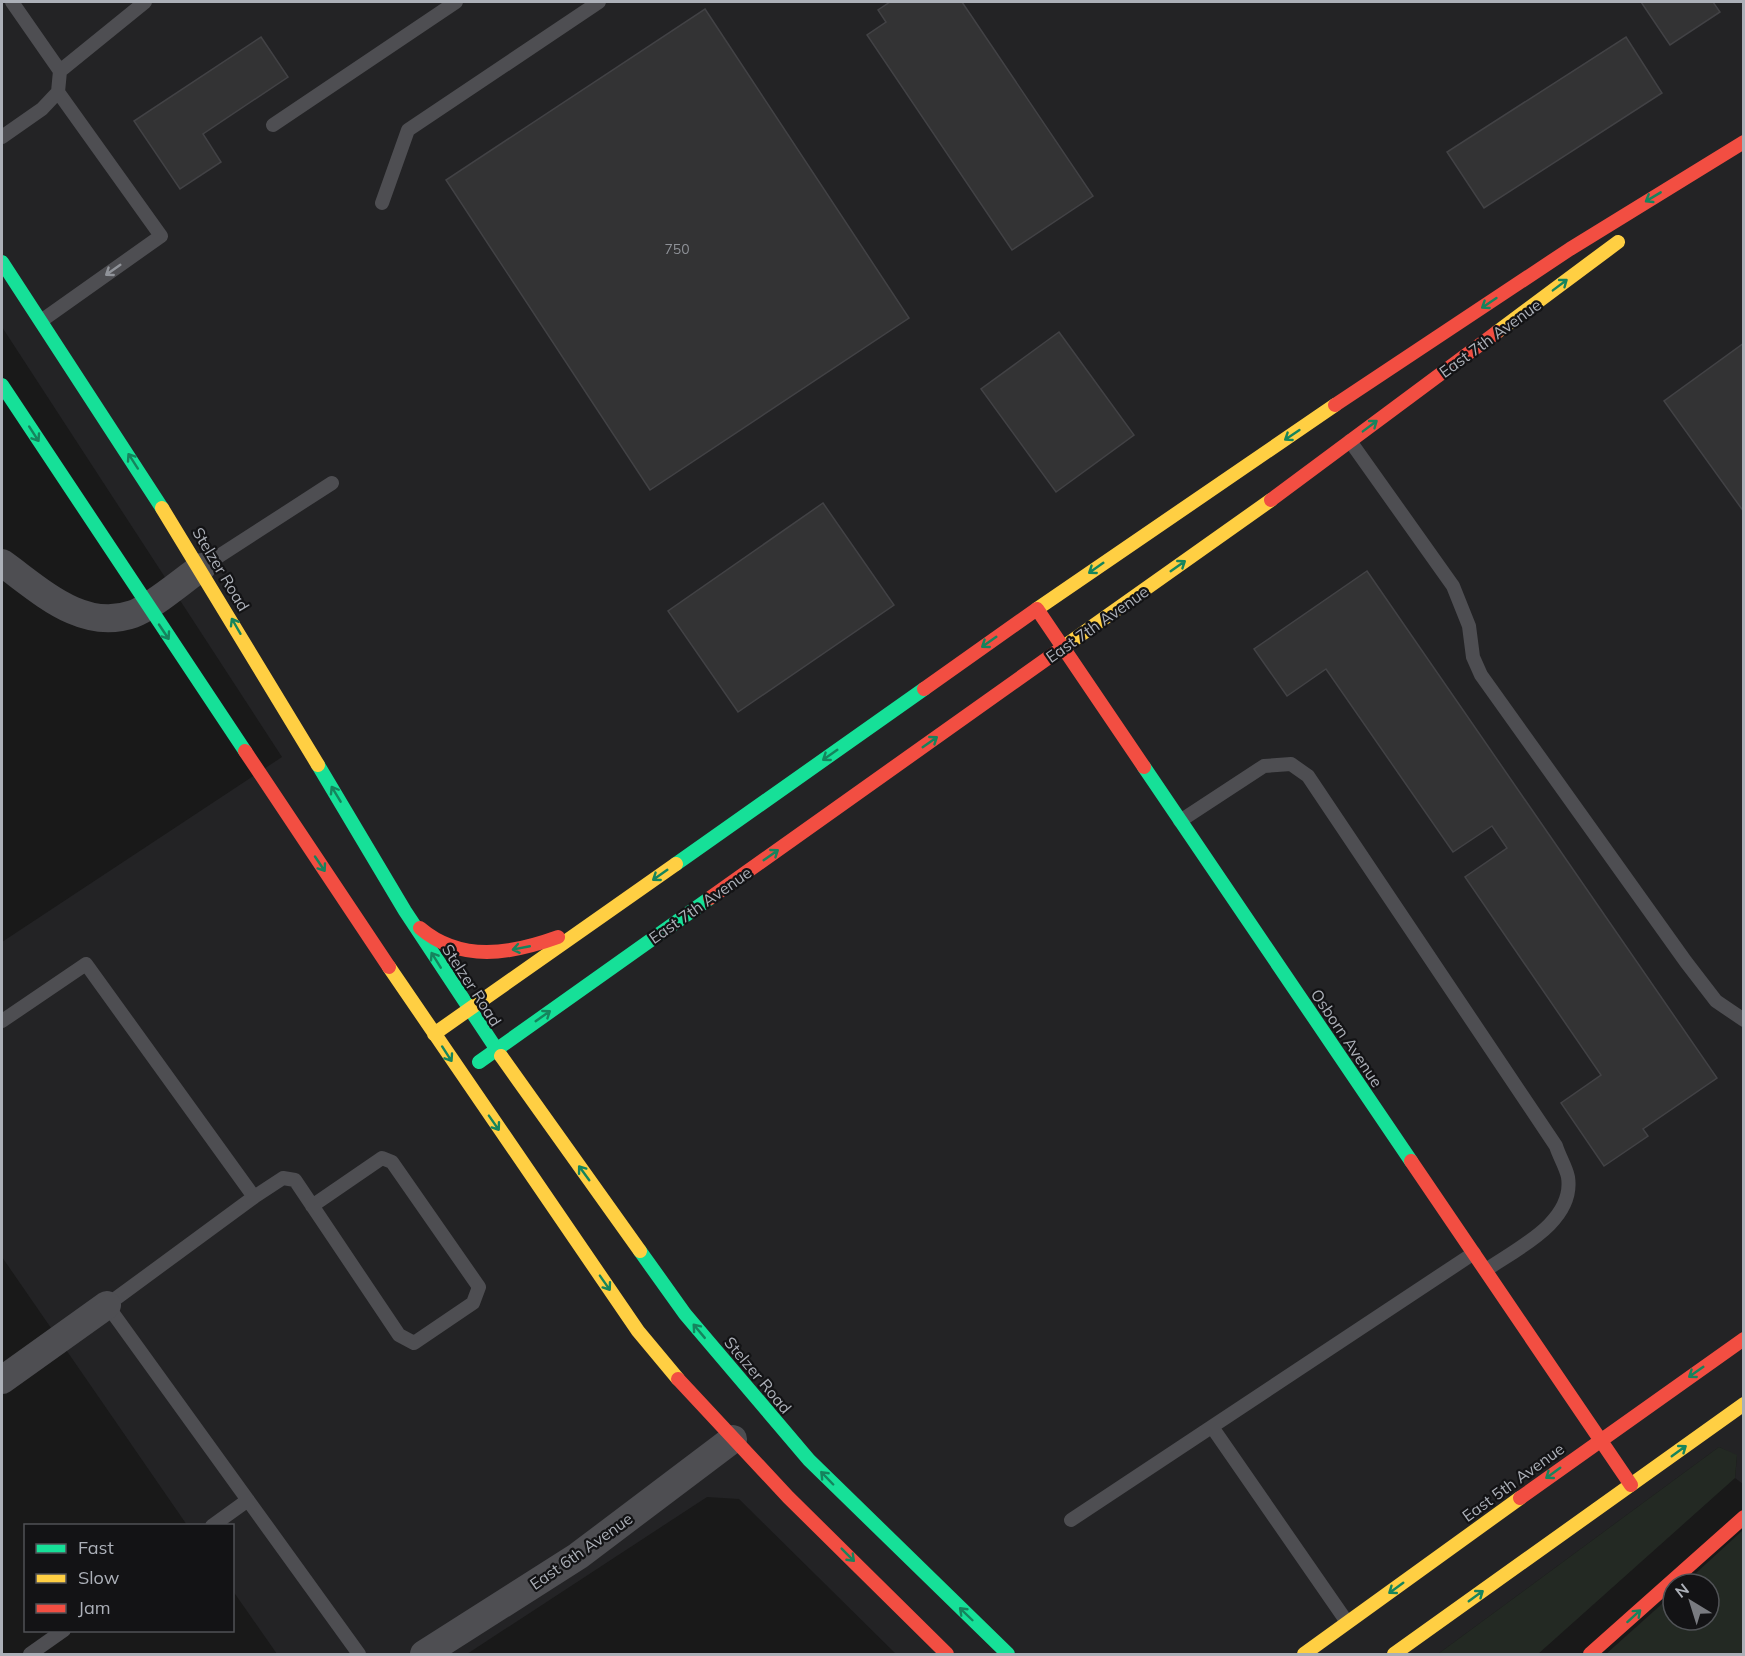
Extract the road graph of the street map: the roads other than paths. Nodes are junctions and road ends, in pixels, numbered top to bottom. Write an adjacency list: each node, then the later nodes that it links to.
1 (12, 2): 5 (lane)
2 (145, 2): 5 (lane)
3 (456, 2): 7 (lane)
4 (599, 2): 11 (lane)
5 (60, 71): 6 (lane)
6 (58, 92): 8 (lane); 15 (lane, one-way to 15)
7 (273, 125)
8 (2, 137)
9 (1743, 142): 10 (main road, East 7th Avenue)
10 (1721, 157): 12 (main road, East 7th Avenue); 22 (main road, East 7th Avenue, one-way to 22)
11 (382, 203)
12 (1649, 217)
13 (1631, 232): 17 (main road, East 7th Avenue, one-way to 13)
14 (2, 262): 15 (main road, Stelzer Road)
15 (41, 321): 20 (main road, Stelzer Road, one-way to 15)
16 (2, 385): 21 (main road, one-way to 21)
17 (1350, 441): 23 (main road, East 7th Avenue, one-way to 17); 28 (lane)
18 (332, 483): 20 (lane)
19 (2, 563): 21 (street)
20 (202, 567): 21 (street); 26 (main road, Stelzer Road, one-way to 20)
21 (146, 605): 30 (main road, one-way to 30)
22 (1037, 609): 23 (main road, Osborn Avenue); 25 (main road, East 7th Avenue, one-way to 25)
23 (1062, 648): 24 (main road, Osborn Avenue); 31 (main road, East 7th Avenue, one-way to 23)
24 (1180, 821): 35 (main road, Osborn Avenue); 36 (lane)
25 (630, 897): 26 (main road, one-way to 26); 27 (main road, East 7th Avenue)
26 (405, 911): 27 (main road, Stelzer Road, one-way to 26)
27 (468, 1010): 30 (main road, East 7th Avenue); 31 (main road, Stelzer Road)
28 (1743, 1020)
29 (2, 1021): 33 (lane)
30 (434, 1034): 32 (main road, one-way to 32)
31 (495, 1050): 32 (main road, East 7th Avenue); 55 (main road, Stelzer Road, one-way to 31)
32 (461, 1075): 42 (main road, one-way to 42)
33 (254, 1197): 34 (lane); 37 (lane)
34 (312, 1206): 34 (lane)
35 (1474, 1253): 36 (main road, Osborn Avenue); 41 (lane)
36 (1486, 1270): 43 (main road, Osborn Avenue)
37 (107, 1305): 39 (street); 45 (lane)
38 (1743, 1339): 43 (main road, East 5th Avenue, one-way to 43)
39 (2, 1380)
40 (1743, 1404): 44 (main road, one-way to 40)
41 (1212, 1427): 47 (lane); 49 (lane)
42 (733, 1439): 53 (street, East 6th Avenue); 54 (main road, one-way to 54)
43 (1601, 1439): 44 (main road, Osborn Avenue); 49 (main road, East 5th Avenue, one-way to 49)
44 (1632, 1485): 57 (main road, one-way to 44)
45 (248, 1500): 48 (lane); 52 (lane)
46 (1743, 1517): 58 (main road, one-way to 46)
47 (1071, 1520)
48 (215, 1524)
49 (1347, 1623): 56 (main road, East 5th Avenue)
50 (61, 1632): 51 (lane)
51 (30, 1654)
52 (360, 1654)
53 (424, 1654)
54 (947, 1654)
55 (1008, 1654)
56 (1304, 1654)
57 (1394, 1654)
58 (1590, 1654)

